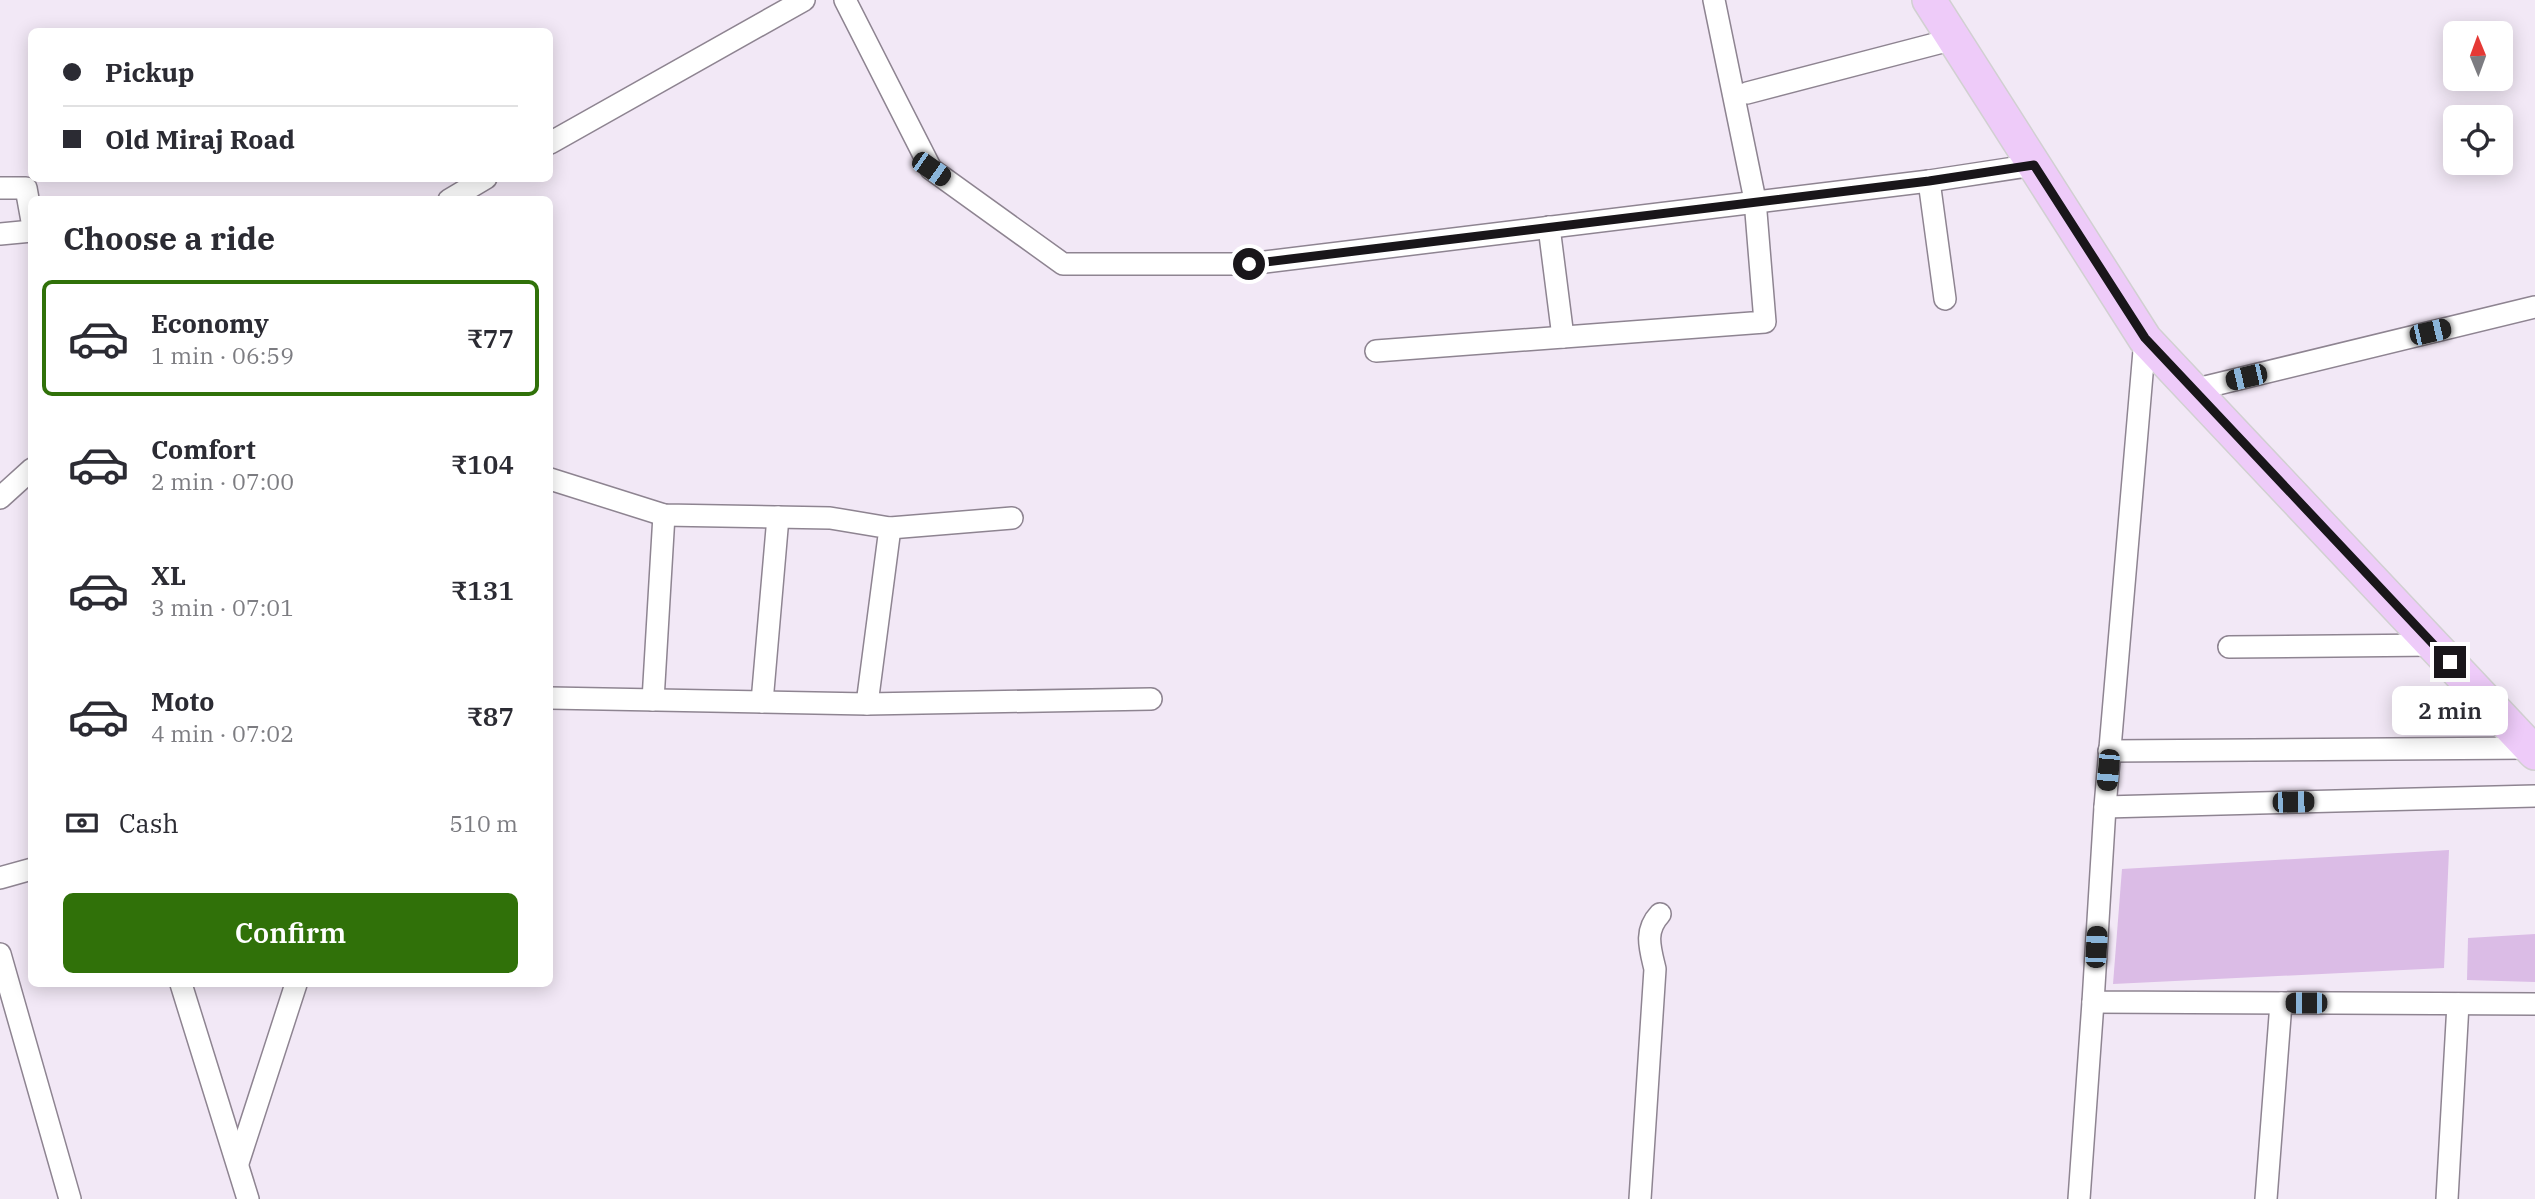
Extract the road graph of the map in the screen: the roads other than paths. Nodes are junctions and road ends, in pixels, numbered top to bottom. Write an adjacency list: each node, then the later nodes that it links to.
1 (804, 0): 7 (street)
2 (845, 0): 15 (street)
3 (1714, 0): 14 (street)
4 (1929, 0): 5 (main road)
5 (1954, 39): 6 (street); 8 (main road)
6 (1746, 93)
7 (553, 141)
8 (2034, 165): 9 (street); 21 (main road)
9 (1929, 181): 14 (street); 18 (street)
10 (479, 182): 12 (street)
11 (0, 188): 13 (street)
12 (456, 196)
13 (28, 199)
14 (1755, 201): 15 (street); 20 (street)
15 (1549, 227): 20 (street)
16 (28, 231): 17 (street)
17 (0, 234)
18 (1945, 299)
19 (2535, 307): 23 (street)
20 (1563, 337): 22 (street)
21 (2145, 338): 23 (main road); 39 (street)
22 (1376, 351)
23 (2193, 390): 31 (main road)
24 (28, 473): 26 (street)
25 (553, 480): 27 (street)
26 (0, 498)
27 (664, 515): 28 (street); 35 (street)
28 (778, 517): 30 (street); 36 (street)
29 (1012, 518): 30 (street)
30 (890, 528): 37 (street)
31 (2434, 645): 32 (street); 38 (main road)
32 (2229, 647)
33 (553, 698): 35 (street)
34 (1151, 699): 37 (street)
35 (653, 700): 36 (street)
36 (762, 702): 37 (street)
37 (867, 704)
38 (2534, 748): 39 (street)
39 (2109, 751): 41 (street)
40 (2535, 796): 41 (street)
41 (2105, 807): 48 (street)
42 (28, 870): 43 (street)
43 (0, 877)
44 (1660, 914): 55 (street)
45 (0, 954): 53 (street)
46 (182, 987): 52 (street)
47 (295, 987): 52 (street)
48 (2093, 1002): 49 (street); 56 (street)
49 (2281, 1003): 50 (street); 57 (street)
50 (2458, 1004): 51 (street); 58 (street)
51 (2535, 1004)
52 (238, 1163): 54 (street)
53 (70, 1199)
54 (248, 1199)
55 (1640, 1199)
56 (2079, 1199)
57 (2266, 1199)
58 (2447, 1199)

